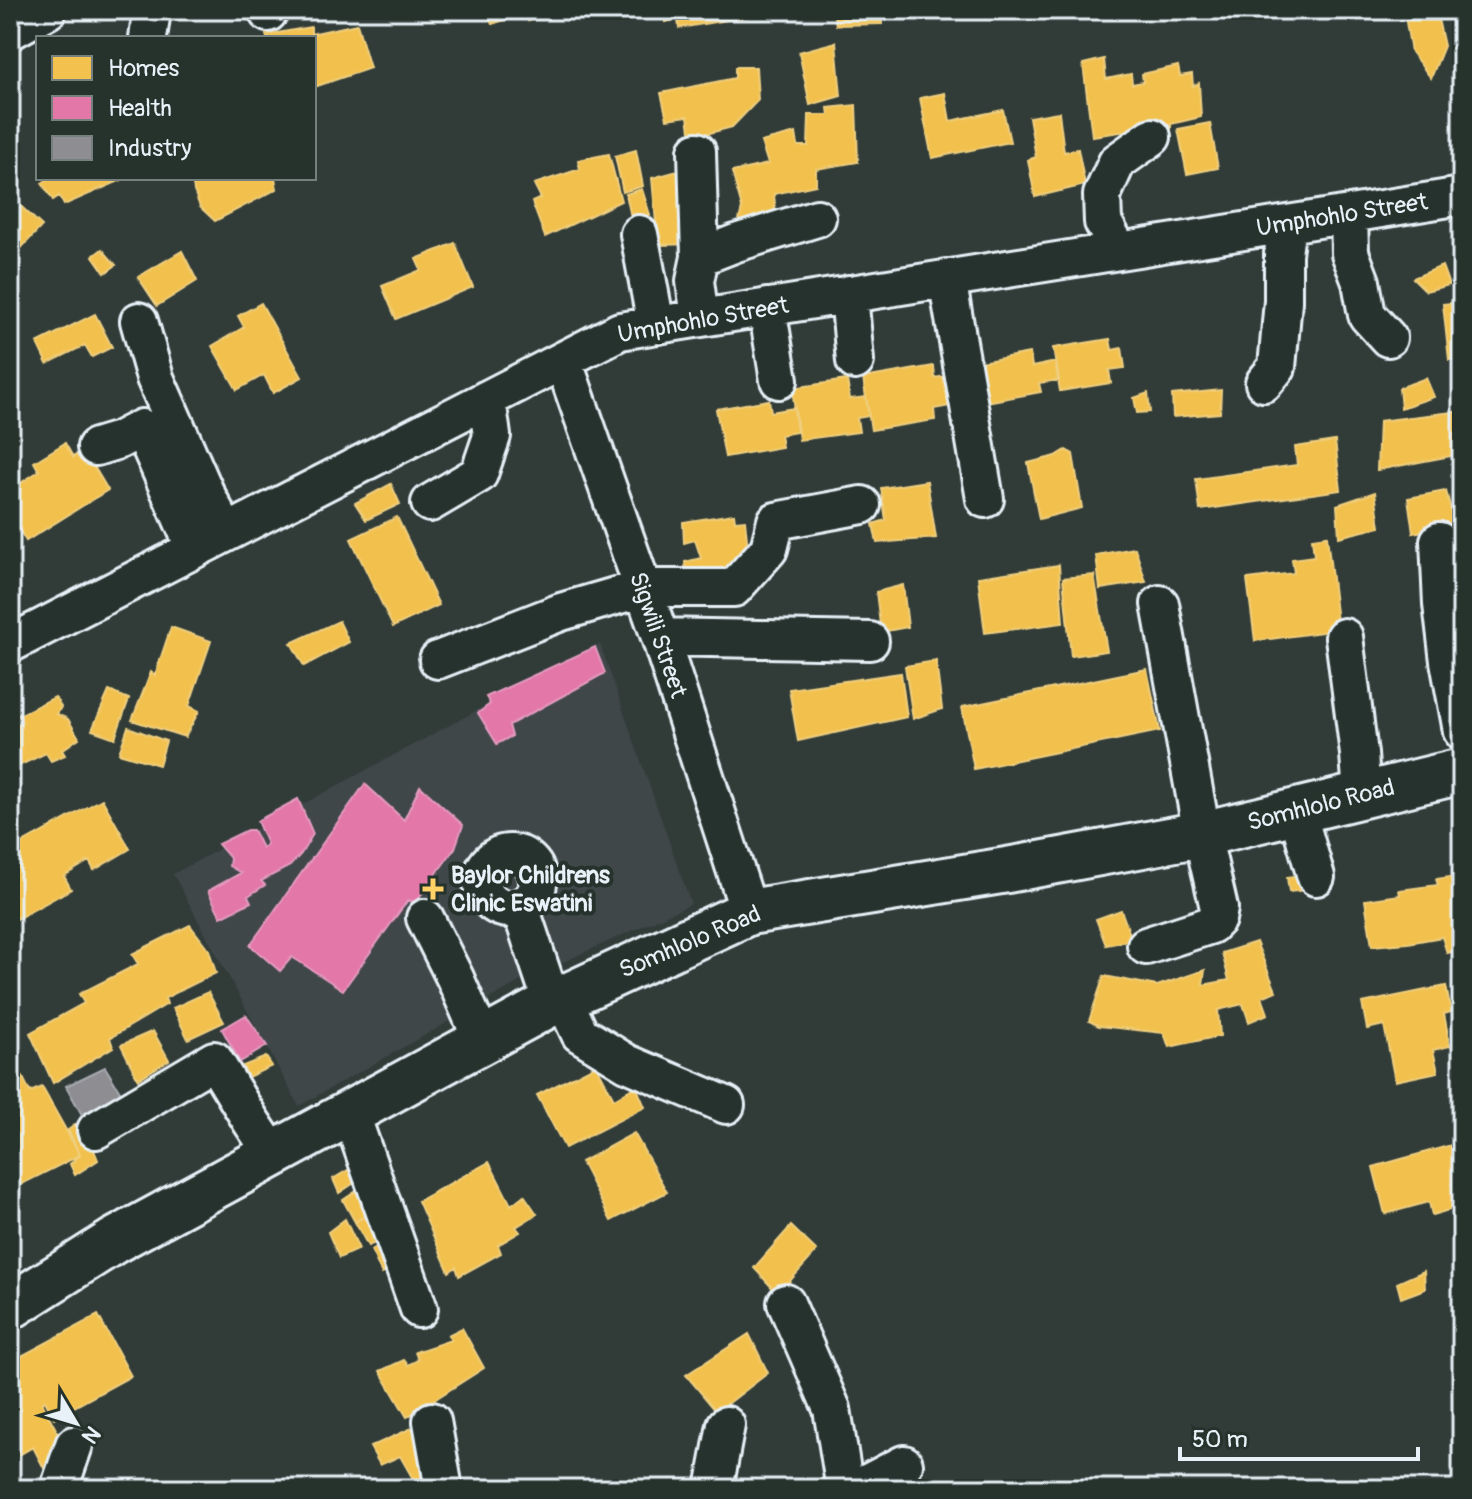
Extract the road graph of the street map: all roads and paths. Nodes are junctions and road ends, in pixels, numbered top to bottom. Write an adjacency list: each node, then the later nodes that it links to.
1 (48, 10): 3 (street)
2 (152, 10): 4 (street)
3 (10, 31)
4 (148, 36)
5 (1152, 137): 12 (street)
6 (697, 151): 13 (street)
7 (1462, 196): 8 (street, Umphohlo Street)
8 (1349, 214): 10 (street, Umphohlo Street); 20 (street)
9 (817, 218): 13 (street)
10 (1287, 224): 12 (street, Umphohlo Street); 24 (street)
11 (639, 234): 19 (street)
12 (1119, 251): 14 (street, Umphohlo Street)
13 (700, 257): 17 (street)
14 (947, 278): 15 (street, Umphohlo Street); 27 (street)
15 (849, 294): 16 (street, Umphohlo Street); 22 (street)
16 (767, 307): 17 (street, Umphohlo Street); 23 (street)
17 (700, 318): 19 (street, Umphohlo Street)
18 (139, 321): 30 (street)
19 (656, 325): 21 (street, Umphohlo Street)
20 (1388, 338)
21 (563, 360): 25 (street, Umphohlo Street); 33 (street, Sigwili Street)
22 (855, 361)
23 (779, 380)
24 (1264, 383)
25 (487, 399): 28 (street); 30 (street, Umphohlo Street)
26 (96, 447): 32 (street)
27 (985, 499)
28 (430, 503)
29 (862, 505): 33 (street)
30 (226, 532): 32 (street, Umphohlo Street)
31 (1439, 541): 40 (street)
32 (195, 549): 38 (street, Umphohlo Street)
33 (643, 588): 35 (street, Sigwili Street); 39 (street)
34 (1160, 604): 44 (street)
35 (660, 637): 37 (street); 47 (street, Sigwili Street)
36 (1344, 637): 42 (street)
37 (870, 641)
38 (10, 644)
39 (438, 660)
40 (1462, 731)
41 (1462, 771): 42 (main road, Somhlolo Road)
42 (1362, 795): 43 (main road, Somhlolo Road)
43 (1297, 811): 44 (main road, Somhlolo Road); 45 (street)
44 (1202, 834): 47 (main road, Somhlolo Road); 49 (street)
45 (1316, 877)
46 (520, 907): 50 (street)
47 (749, 912): 50 (main road, Somhlolo Road)
48 (425, 918): 51 (street)
49 (1146, 946)
50 (557, 1000): 51 (main road, Somhlolo Road); 52 (street)
51 (482, 1040): 53 (main road, Somhlolo Road)
52 (726, 1105)
53 (350, 1112): 55 (main road, Somhlolo Road); 60 (street)
54 (96, 1130): 55 (street)
55 (273, 1154): 56 (main road, Somhlolo Road)
56 (114, 1241): 57 (main road, Somhlolo Road); 59 (main road, Somhlolo Road)
57 (10, 1287)
58 (786, 1303): 68 (street)
59 (10, 1307)
60 (419, 1309)
61 (432, 1421): 66 (street)
62 (726, 1425): 67 (street)
63 (74, 1445): 65 (street)
64 (904, 1464): 69 (street)
65 (59, 1489)
66 (444, 1489)
67 (714, 1489)
68 (845, 1489)
69 (856, 1489)

